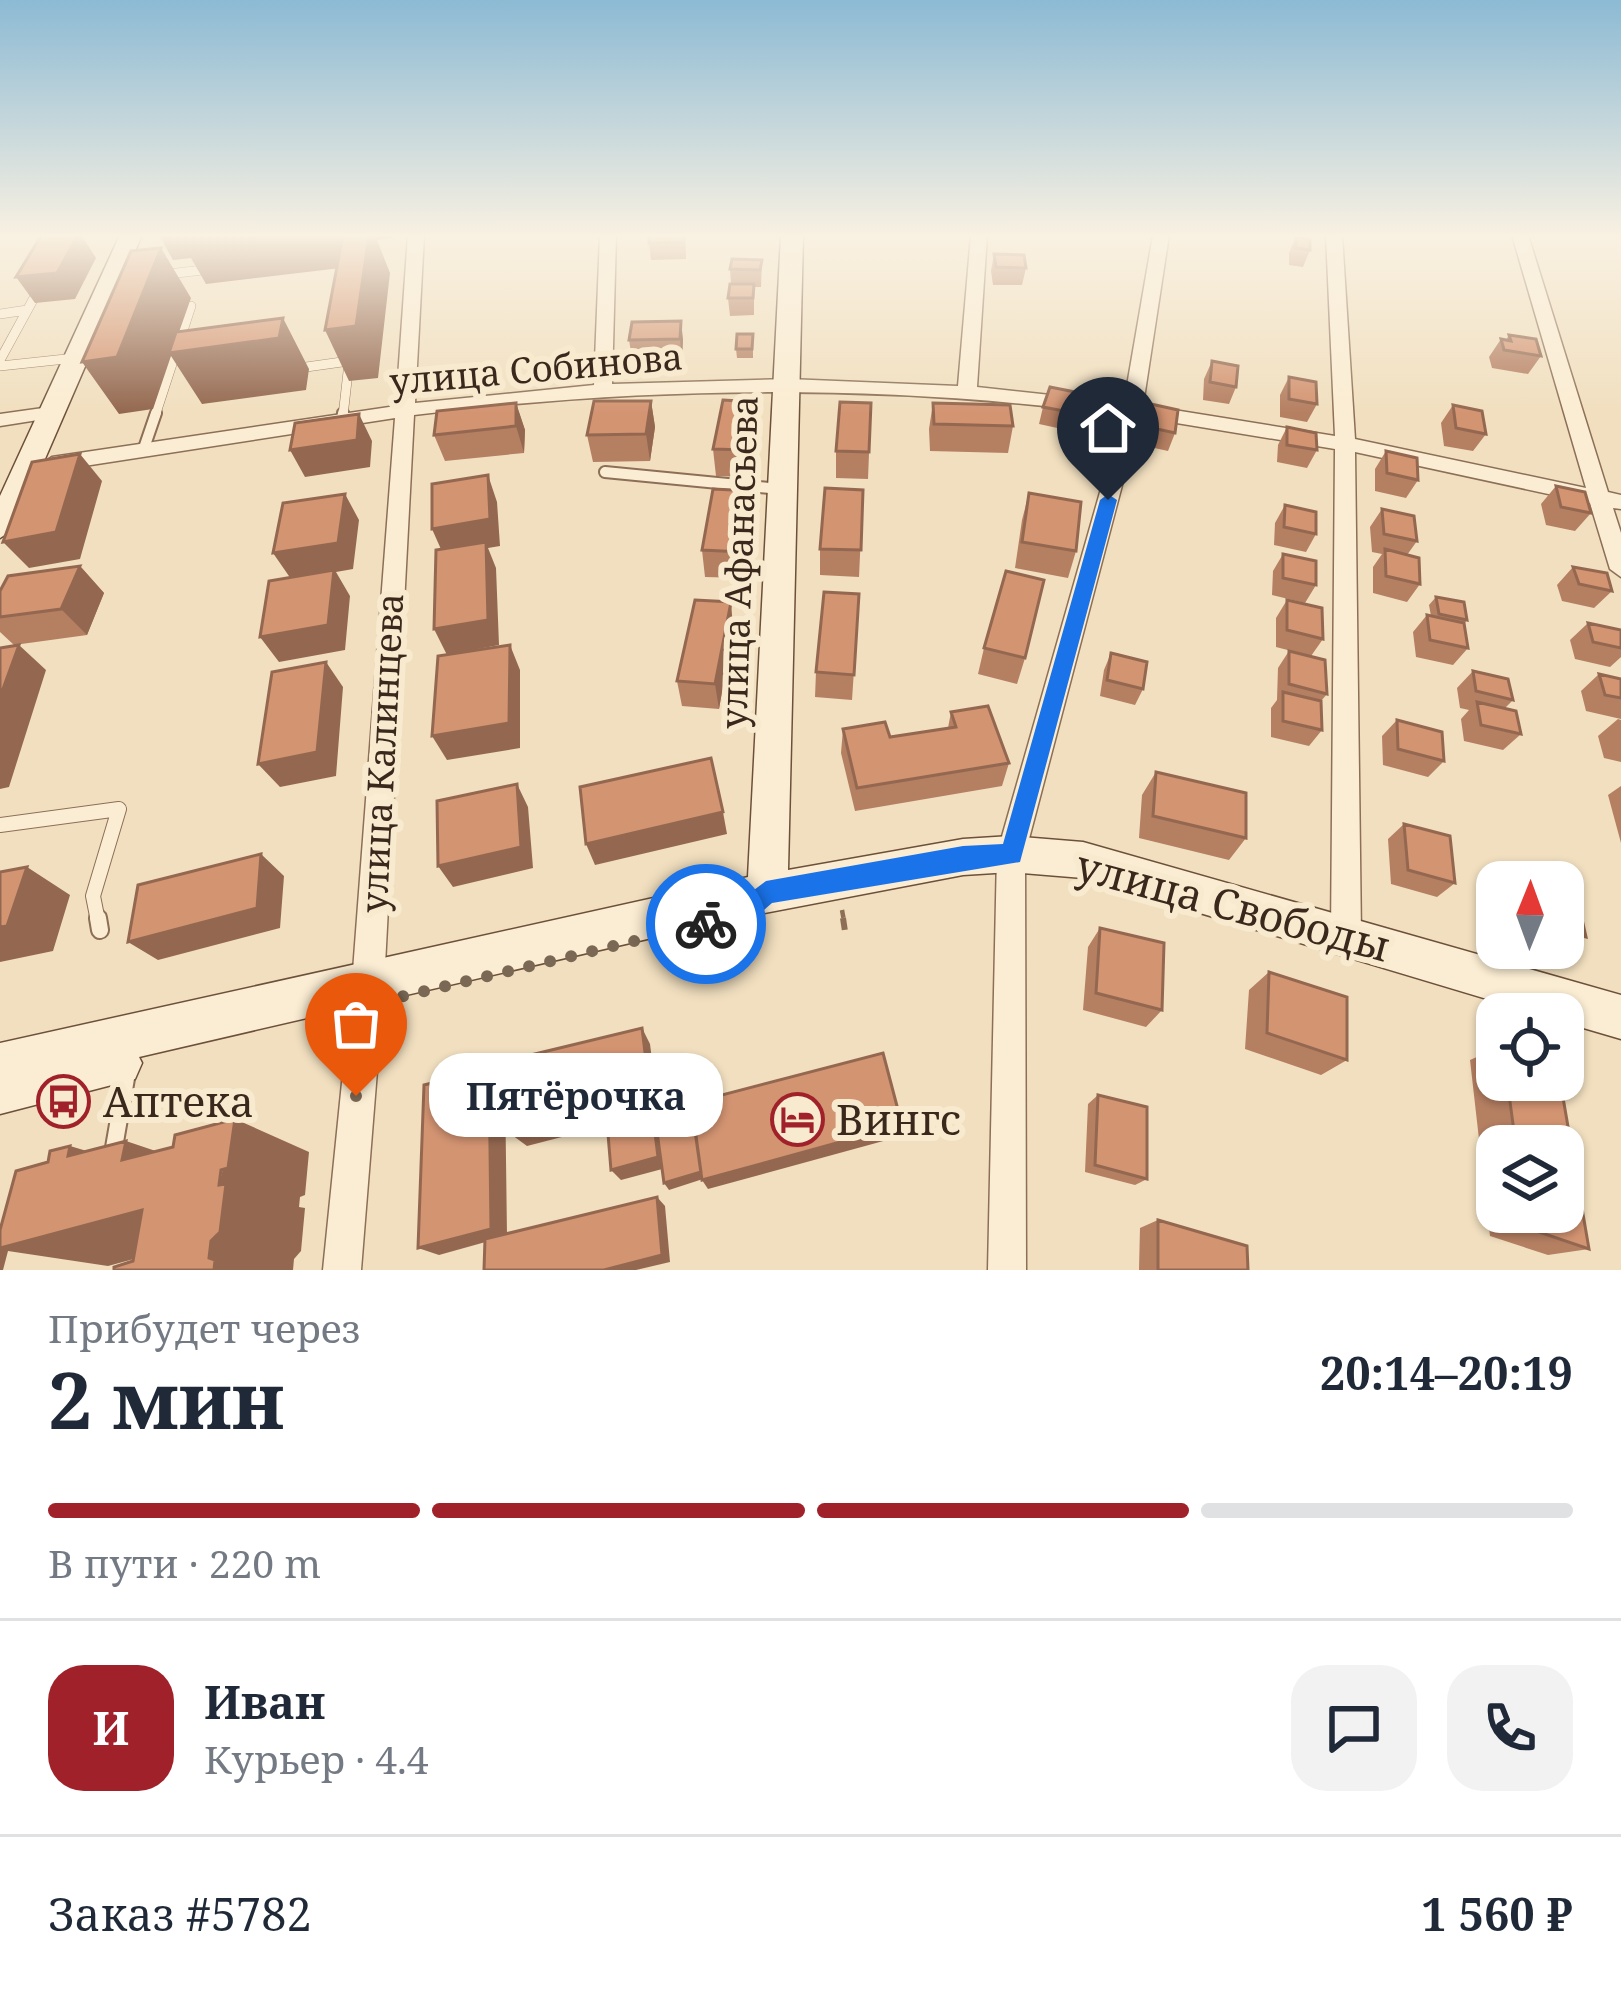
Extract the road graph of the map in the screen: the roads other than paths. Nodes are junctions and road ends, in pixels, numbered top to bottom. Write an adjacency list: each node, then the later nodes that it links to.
1 (36, 294): 11 (lane)
2 (113, 294): 14 (street)
3 (411, 294): 22 (street, улица Калинцева)
4 (606, 294): 19 (street)
5 (788, 294): 18 (street, улица Афанасьева)
6 (975, 294): 20 (street)
7 (1151, 294): 21 (street)
8 (1337, 294): 26 (street)
9 (1540, 294): 31 (street)
10 (191, 306): 27 (lane)
11 (27, 310): 12 (lane); 16 (lane)
12 (0, 314)
13 (352, 340): 15 (lane)
14 (75, 358): 16 (lane); 23 (street)
15 (350, 361): 17 (lane); 25 (lane)
16 (0, 363)
17 (279, 371)
18 (783, 386): 19 (street, улица Собинова); 20 (street, улица Собинова); 30 (street, улица Афанасьева)
19 (603, 389): 22 (street, улица Собинова)
20 (967, 394): 21 (street, улица Собинова)
21 (1133, 409): 26 (street, улица Собинова); 35 (street)
22 (402, 412): 25 (street, улица Собинова); 39 (street, улица Калинцева)
23 (50, 413): 24 (street); 28 (street)
24 (0, 420)
25 (342, 421): 27 (street, улица Собинова)
26 (1345, 444): 31 (street, улица Собинова); 38 (street)
27 (142, 451): 28 (street, улица Собинова)
28 (26, 468): 32 (street)
29 (605, 472): 30 (lane)
30 (780, 489): 36 (street, улица Афанасьева)
31 (1610, 500): 33 (street)
32 (0, 528)
33 (1621, 569)
34 (0, 825): 37 (lane)
35 (1011, 854): 36 (street, улица Свободы); 38 (street, улица Свободы); 46 (street)
36 (766, 892): 39 (street, улица Свободы)
37 (100, 930)
38 (1346, 935): 40 (street, улица Свободы)
39 (367, 995): 41 (street, улица Свободы); 42 (street, улица Свободы); 45 (street, улица Калинцева)
40 (1621, 1017)
41 (129, 1060): 43 (street, улица Свободы); 44 (lane)
42 (0, 1066)
43 (0, 1091)
44 (108, 1178)
45 (342, 1270)
46 (1006, 1270)

